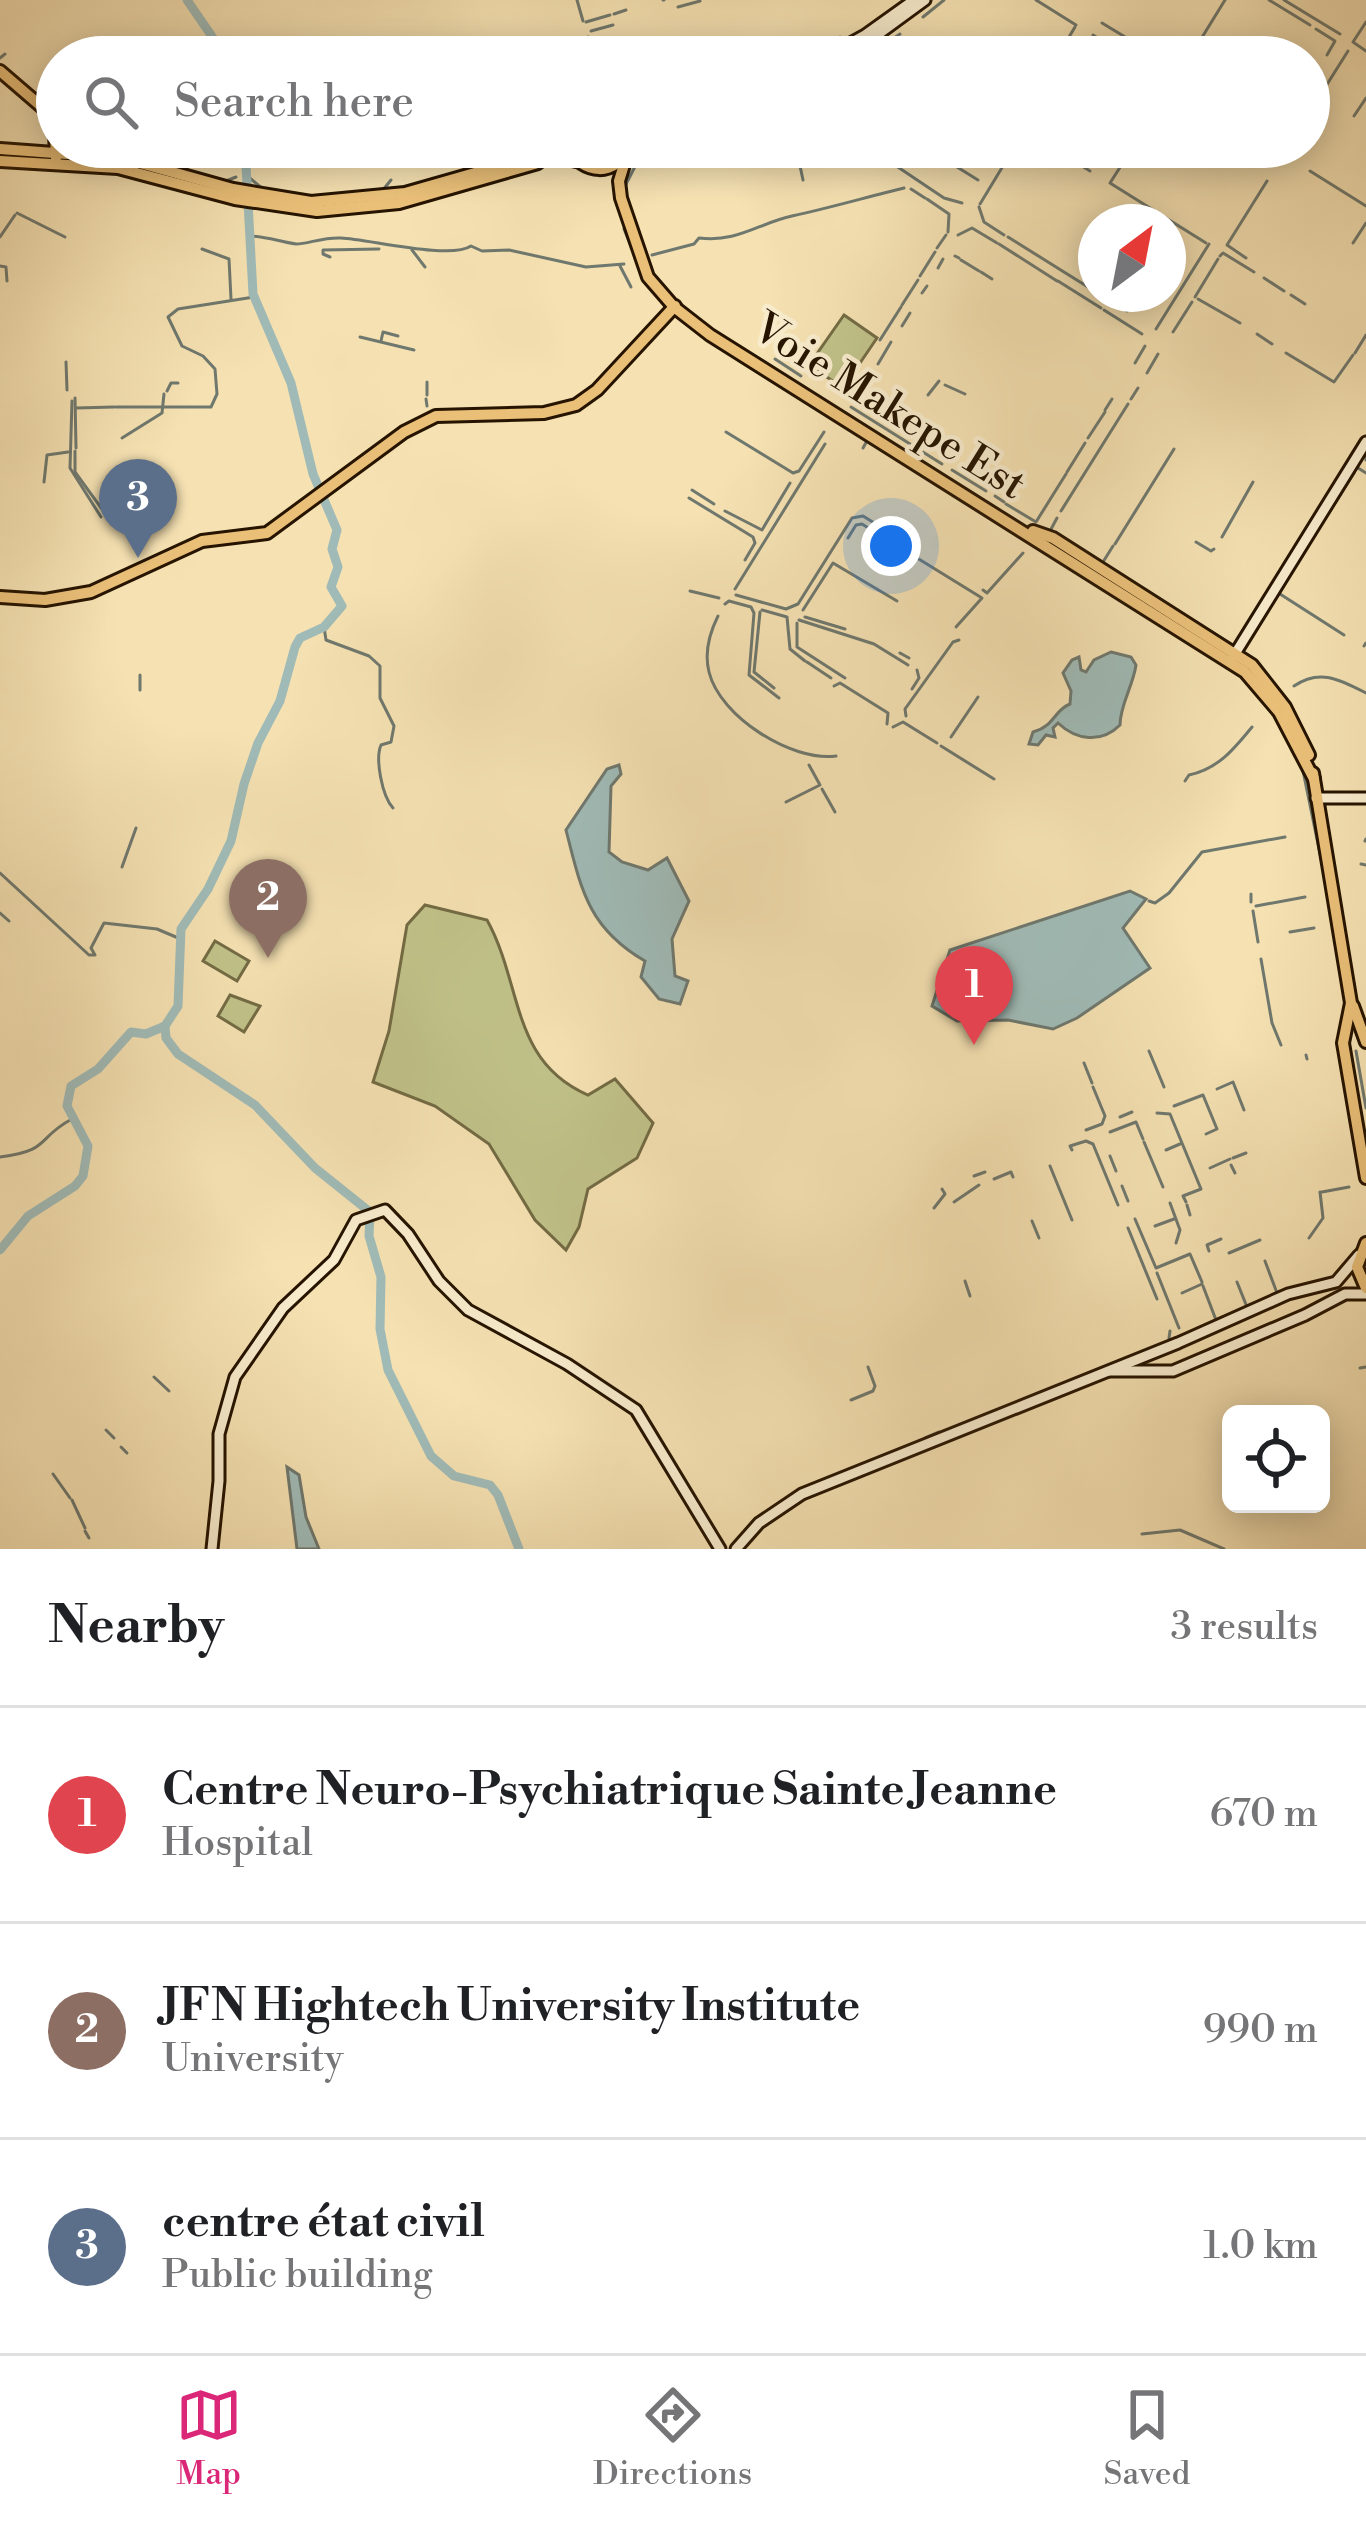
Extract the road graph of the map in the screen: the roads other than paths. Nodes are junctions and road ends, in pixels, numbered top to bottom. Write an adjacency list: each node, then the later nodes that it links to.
1 (914, 0): 3 (main road)
2 (925, 0): 4 (main road)
3 (864, 36)
4 (876, 36)
5 (0, 71): 6 (main road)
6 (36, 102)
7 (0, 149): 8 (main road)
8 (36, 155)
9 (36, 159): 10 (main road)
10 (0, 161)
11 (118, 168): 17 (main road)
12 (150, 168): 17 (main road)
13 (494, 168): 18 (main road)
14 (538, 168): 18 (main road)
15 (587, 168): 19 (main road)
16 (624, 168): 19 (main road)
17 (190, 182): 18 (main road)
18 (256, 198)
19 (621, 198): 20 (main road, Voie Makepe Est)
20 (676, 305): 22 (main road); 23 (main road, Voie Makepe Est)
21 (1366, 442): 23 (main road)
22 (0, 597)
23 (1233, 657): 24 (main road, Voie Makepe Est)
24 (1316, 798): 25 (main road); 26 (main road, Voie Makepe Est)
25 (1366, 798)
26 (1352, 1003): 27 (main road); 28 (main road)
27 (1366, 1042)
28 (1366, 1178)
29 (1366, 1243): 30 (main road)
30 (1359, 1255): 31 (main road); 32 (main road)
31 (1366, 1291): 32 (main road)
32 (1105, 1371): 35 (main road)
33 (212, 1549): 34 (main road)
34 (720, 1549)
35 (736, 1549)

